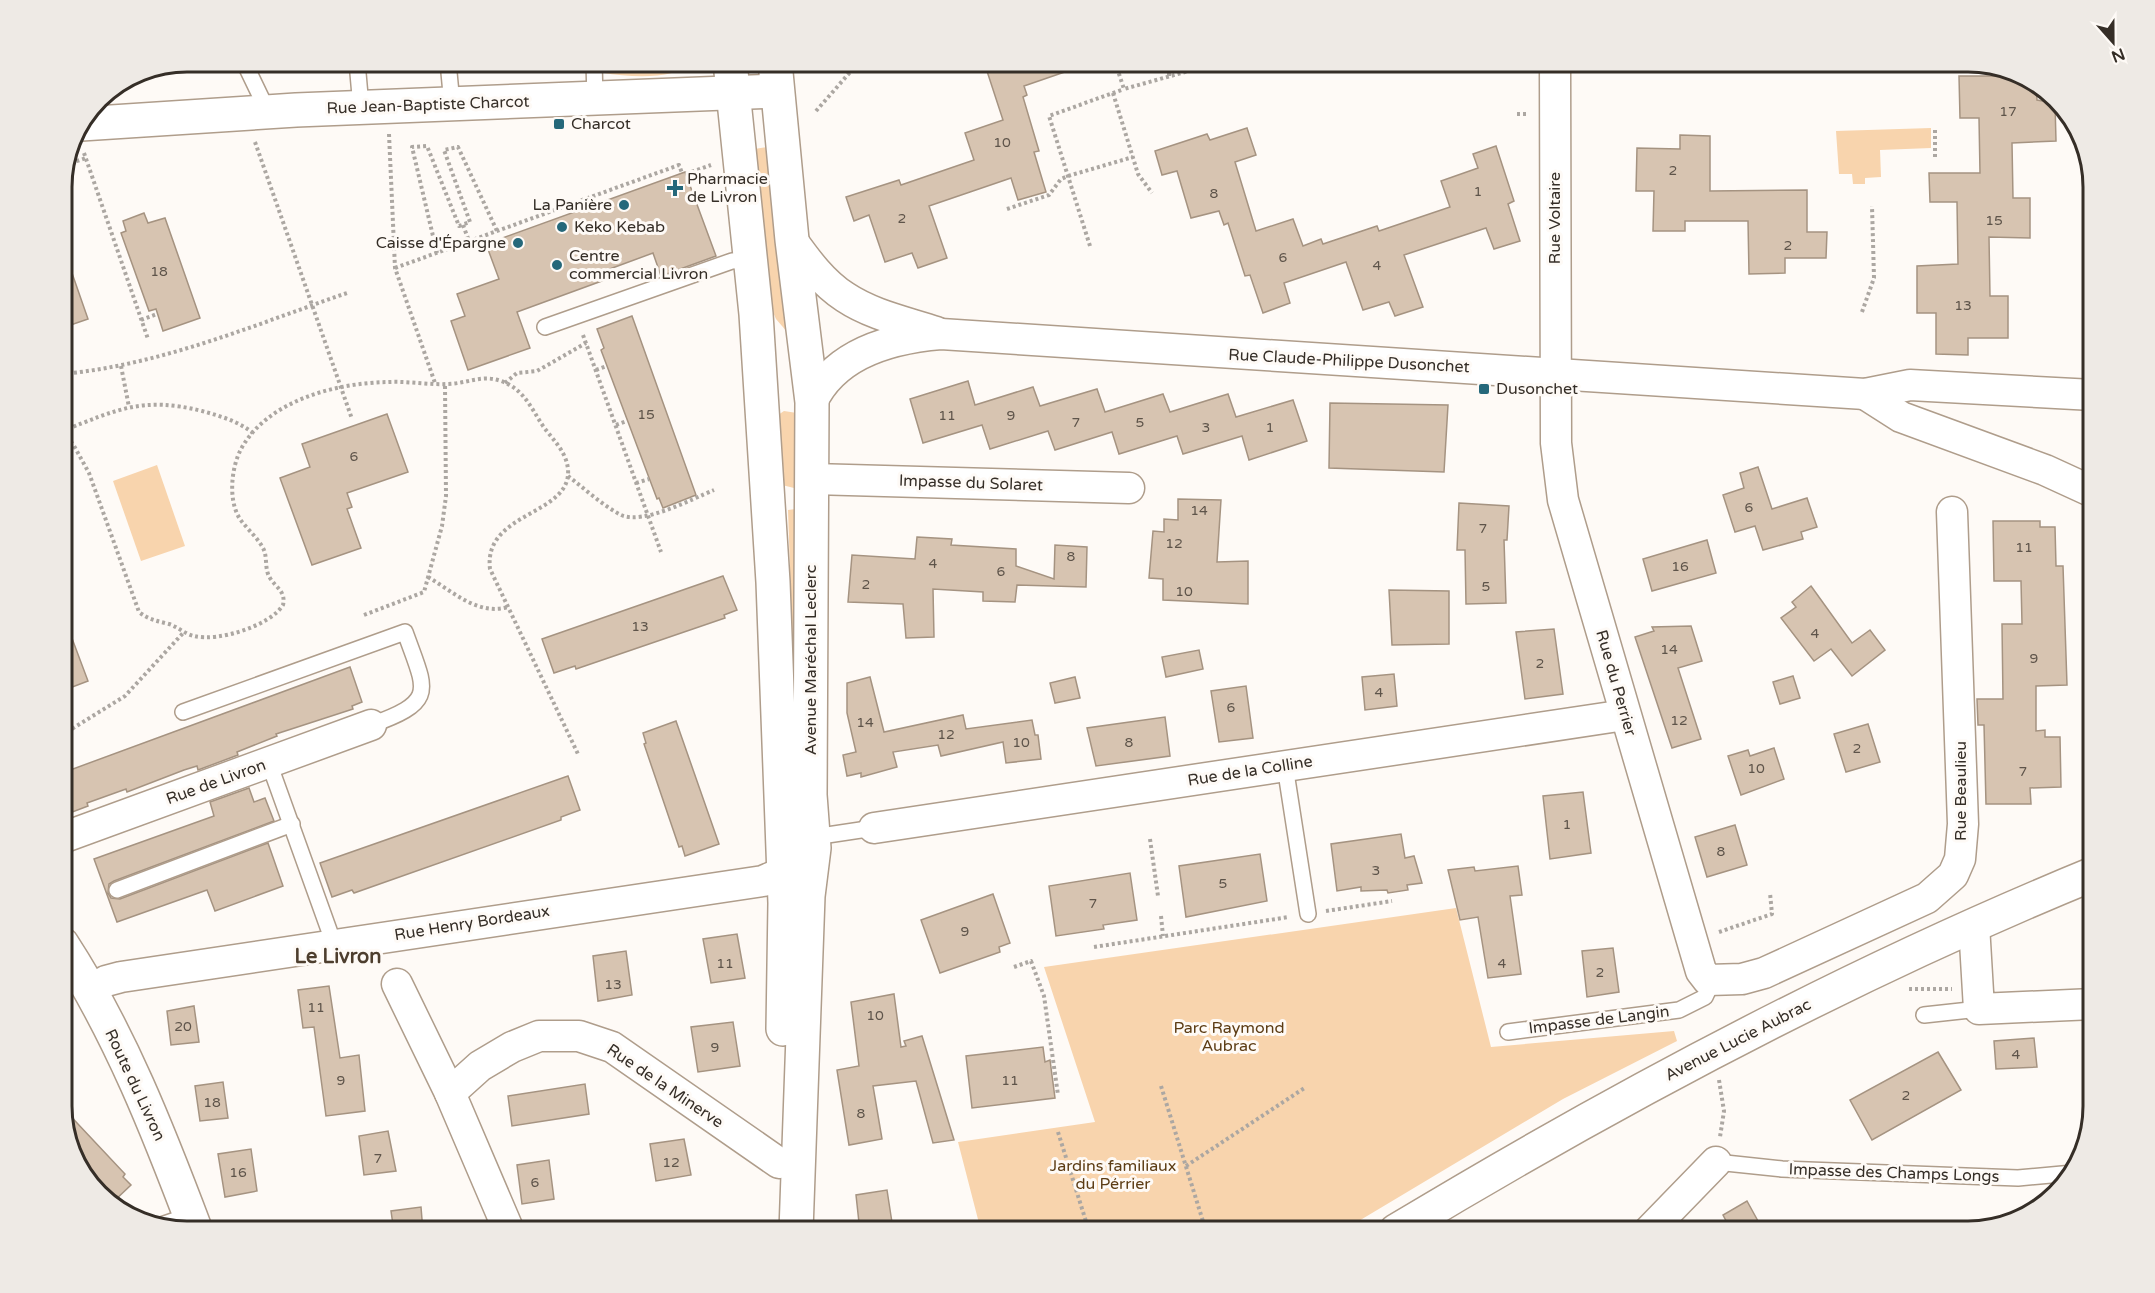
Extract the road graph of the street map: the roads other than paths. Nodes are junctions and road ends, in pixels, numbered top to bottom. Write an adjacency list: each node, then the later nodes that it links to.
1 (245, 72): 12 (lane)
2 (361, 72): 11 (lane)
3 (449, 72): 10 (lane)
4 (594, 72): 9 (lane)
5 (731, 72): 8 (main road, Avenue Maréchal Leclerc)
6 (1555, 72): 21 (street, Rue Voltaire)
7 (776, 76): 8 (main road, Rue Jean-Baptiste Charcot); 14 (main road, Avenue Maréchal Leclerc)
8 (734, 93): 9 (main road, Rue Jean-Baptiste Charcot); 15 (main road, Avenue Maréchal Leclerc)
9 (595, 99): 10 (main road, Rue Jean-Baptiste Charcot)
10 (452, 104): 11 (main road, Rue Jean-Baptiste Charcot)
11 (374, 107): 12 (main road, Rue Jean-Baptiste Charcot)
12 (256, 112): 13 (main road, Rue Jean-Baptiste Charcot)
13 (84, 137)
14 (792, 240): 18 (street, Rue Claude-Philippe Dusonchet); 20 (main road, Avenue Maréchal Leclerc)
15 (751, 260): 16 (main road, Avenue Maréchal Leclerc); 17 (lane)
16 (756, 314): 20 (main road); 25 (main road, Avenue Maréchal Leclerc)
17 (545, 327)
18 (941, 333): 19 (street, Rue Claude-Philippe Dusonchet); 21 (street, Rue Claude-Philippe Dusonchet)
19 (861, 353): 20 (street, Rue Claude-Philippe Dusonchet); 24 (street, Rue Claude-Philippe Dusonchet)
20 (808, 361): 24 (main road, Avenue Maréchal Leclerc)
21 (1557, 374): 22 (street, Rue Claude-Philippe Dusonchet); 32 (street, Rue du Perrier)
22 (1865, 394): 23 (street, Rue Claude-Philippe Dusonchet); 28 (street, Rue Claude-Philippe Dusonchet)
23 (2083, 394)
24 (812, 402): 25 (main road); 26 (main road, Avenue Maréchal Leclerc)
25 (762, 405): 29 (main road, Avenue Maréchal Leclerc)
26 (813, 485): 27 (street, Impasse du Solaret); 29 (main road); 39 (main road, Avenue Maréchal Leclerc)
27 (1129, 488)
28 (2083, 488)
29 (768, 494): 40 (main road, Avenue Maréchal Leclerc)
30 (1952, 512): 47 (street, Rue Beaulieu)
31 (183, 712): 33 (lane)
32 (1625, 715): 35 (street, Rue de la Colline); 47 (street, Rue du Perrier)
33 (371, 725): 34 (street, Rue de Livron)
34 (269, 763): 36 (lane); 38 (street, Rue de Livron)
35 (1285, 766): 37 (street, Rue de la Colline); 43 (lane)
36 (292, 824): 42 (lane); 45 (lane)
37 (874, 828): 39 (lane)
38 (72, 834)
39 (814, 837): 61 (main road, Avenue Maréchal Leclerc)
40 (784, 872): 45 (street, Rue Henry Bordeaux); 56 (main road, Avenue Maréchal Leclerc)
41 (2083, 878): 44 (main road, Avenue Lucie Aubrac)
42 (117, 890)
43 (1308, 914)
44 (1974, 926): 50 (street); 62 (main road, Avenue Lucie Aubrac)
45 (334, 944): 49 (street, Rue Henry Bordeaux)
46 (72, 960): 49 (main road, Route du Livron)
47 (1712, 982): 53 (lane, Impasse de Langin)
48 (397, 984): 54 (street)
49 (90, 990): 58 (main road, Route du Livron)
50 (1978, 999): 51 (street); 52 (lane)
51 (2083, 1004)
52 (1924, 1015)
53 (1508, 1032)
54 (450, 1093): 56 (street, Rue de la Minerve); 59 (street)
55 (1716, 1162): 57 (lane, Impasse des Champs Longs); 63 (street)
56 (779, 1163): 60 (main road, Avenue Maréchal Leclerc)
57 (2060, 1174)
58 (182, 1221)
59 (504, 1221)
60 (777, 1221)
61 (796, 1221)
62 (1415, 1221)
63 (1660, 1221)

